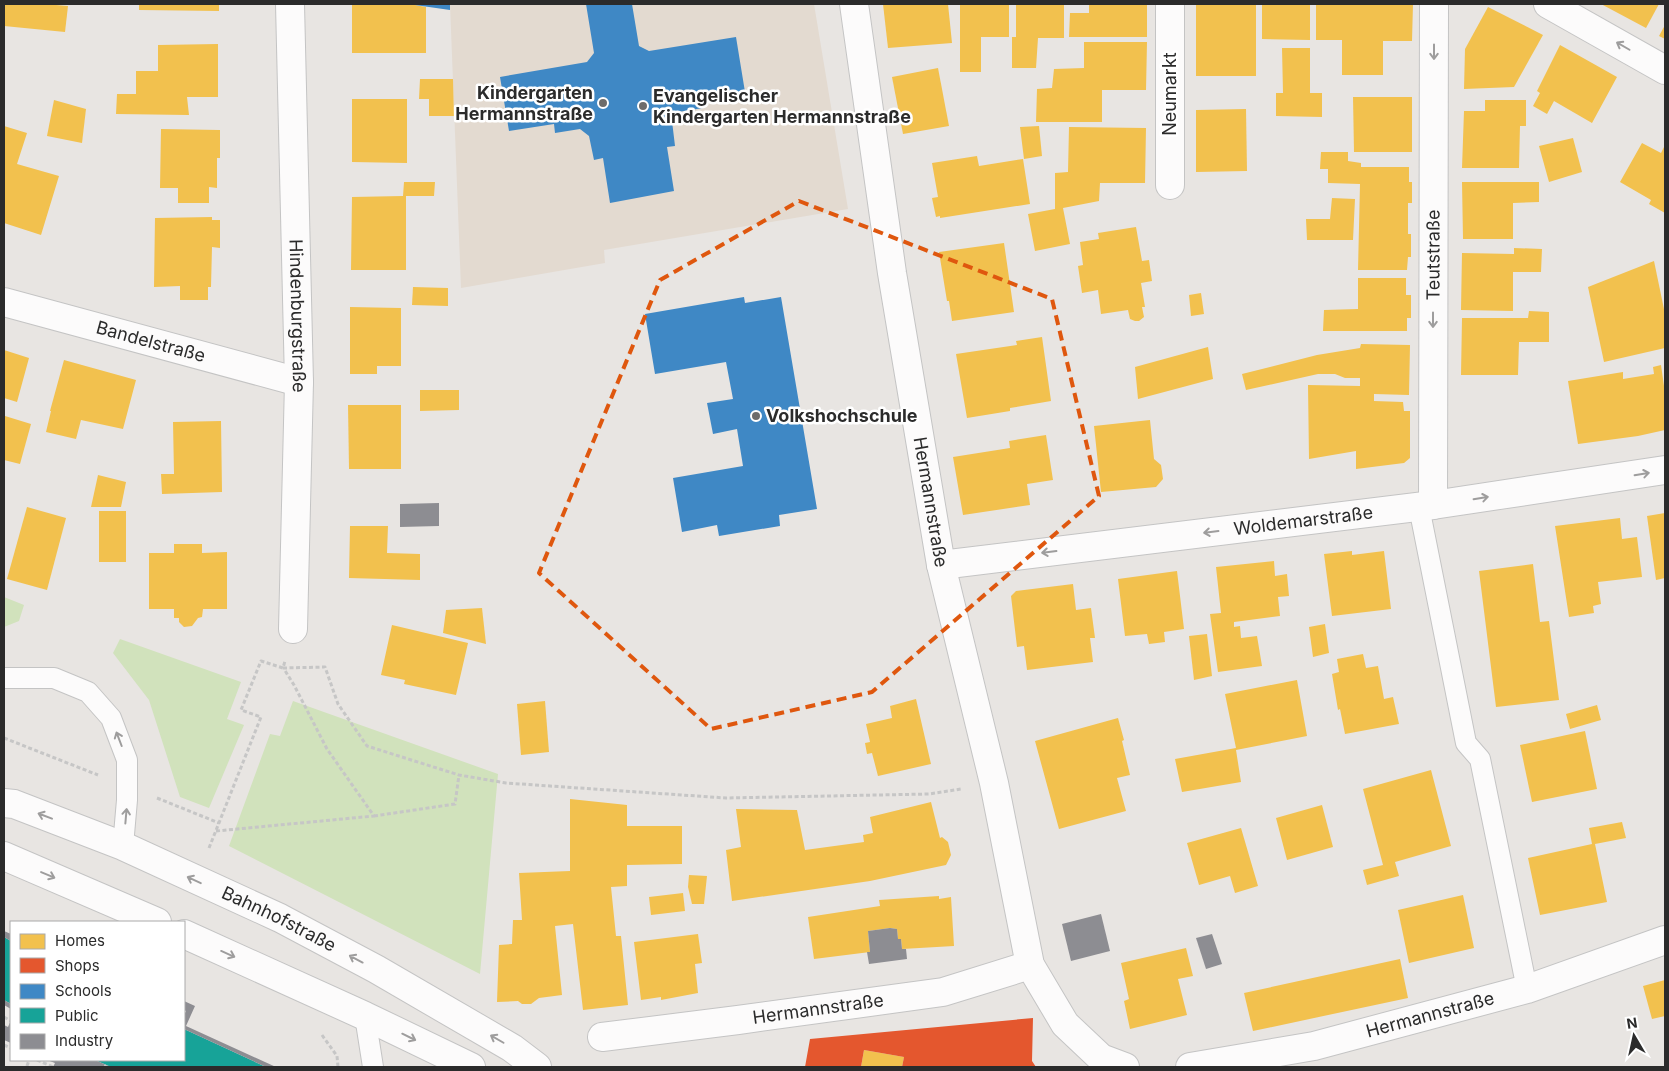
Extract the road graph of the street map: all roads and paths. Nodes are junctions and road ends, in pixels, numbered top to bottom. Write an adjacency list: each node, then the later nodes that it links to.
1 (290, 4): 9 (street, Hindenburgstraße)
2 (854, 4): 12 (street, Hermannstraße)
3 (1170, 4): 7 (street, Neumarkt)
4 (1434, 4): 11 (street, Teutstraße, one-way to 11)
5 (1548, 4): 6 (street, one-way to 5)
6 (1665, 70)
7 (1170, 185)
8 (4, 302): 9 (street, Bandelstraße)
9 (299, 382): 13 (street, Hindenburgstraße)
10 (1665, 470): 11 (street, Woldemarstraße, one-way to 10)
11 (1426, 506): 12 (street, Woldemarstraße, one-way to 12); 28 (lane)
12 (941, 565): 17 (street, Hermannstraße)
13 (294, 629)
14 (261, 661): 20 (path)
15 (4, 678): 21 (lane, one-way to 15)
16 (459, 775): 17 (path); 19 (path); 19 (path)
17 (994, 784): 27 (street, Hermannstraße)
18 (4, 803): 21 (street, Bahnhofstraße, one-way to 18)
19 (374, 816): 20 (path)
20 (216, 831): 22 (path)
21 (123, 846): 37 (street, Bahnhofstraße, one-way to 21)
22 (209, 849)
23 (4, 856): 24 (street, one-way to 24)
24 (155, 921)
25 (185, 934): 29 (street, one-way to 29)
26 (1665, 940): 28 (street, Hermannstraße)
27 (1030, 964): 30 (street, Hermannstraße); 38 (street, Hermannstraße)
28 (1527, 989): 39 (street, Hermannstraße)
29 (365, 1016): 35 (lane); 36 (street, one-way to 36)
30 (602, 1037)
31 (28, 1061): 33 (path)
32 (39, 1061): 34 (path)
33 (26, 1066)
34 (53, 1067)
35 (373, 1067)
36 (471, 1067)
37 (537, 1067)
38 (1125, 1067)
39 (1190, 1067)

